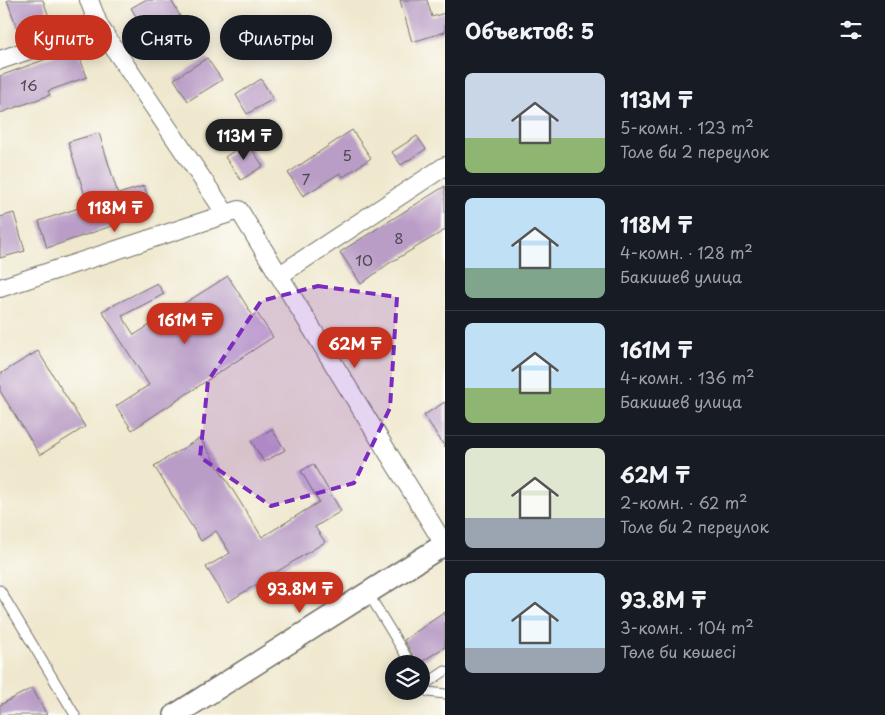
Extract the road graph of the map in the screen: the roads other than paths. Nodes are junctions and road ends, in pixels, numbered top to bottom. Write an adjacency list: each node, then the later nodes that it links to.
1 (89, 0): 2 (street)
2 (95, 15)
3 (112, 44): 7 (street)
4 (15, 55): 5 (street)
5 (0, 60)
6 (445, 166): 8 (street)
7 (233, 212): 8 (street); 9 (street)
8 (280, 275): 10 (street)
9 (0, 288)
10 (444, 544): 12 (street)
11 (0, 590): 18 (lane)
12 (367, 593): 13 (lane); 19 (street)
13 (405, 655)
14 (445, 671): 15 (lane)
15 (430, 679)
16 (430, 692): 17 (lane)
17 (445, 694)
18 (75, 715)
19 (175, 715)

